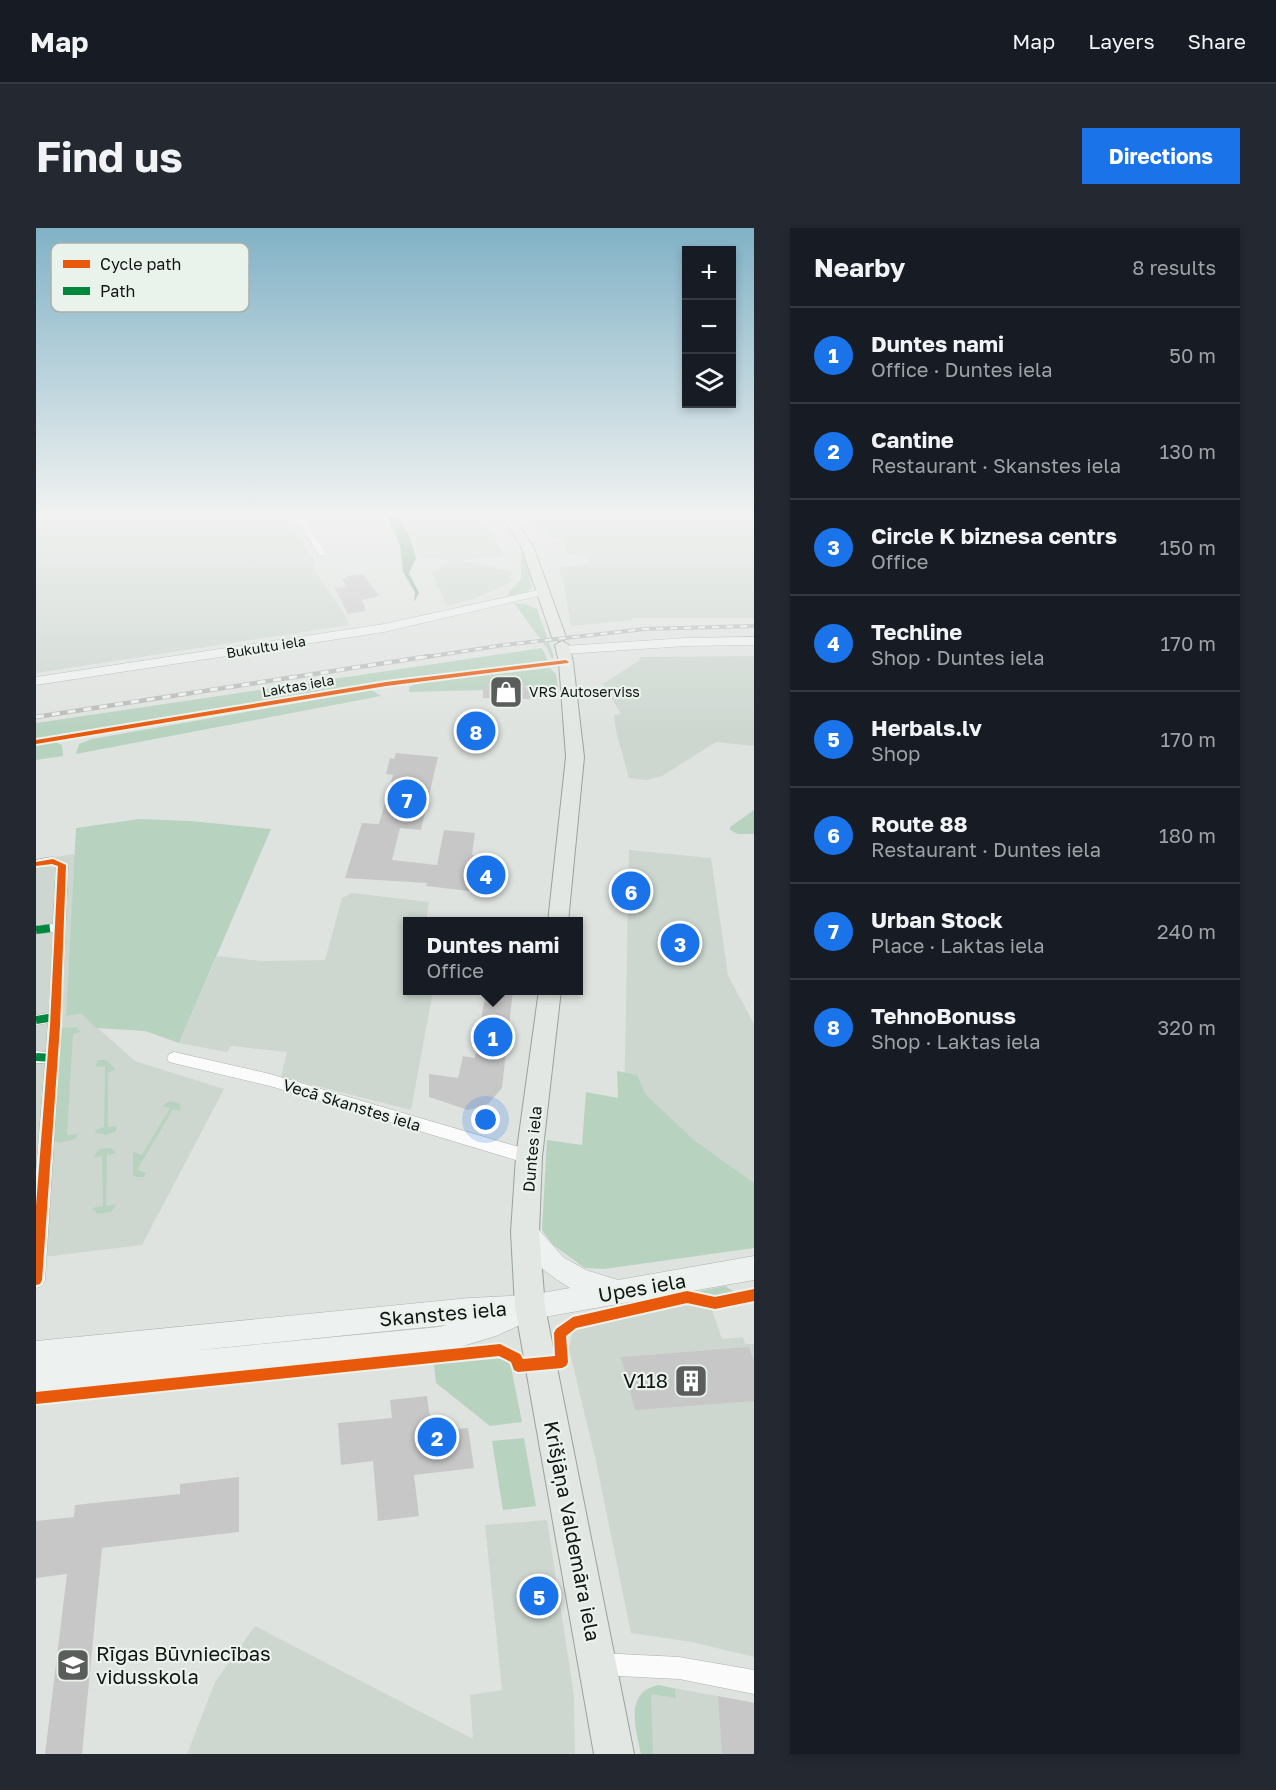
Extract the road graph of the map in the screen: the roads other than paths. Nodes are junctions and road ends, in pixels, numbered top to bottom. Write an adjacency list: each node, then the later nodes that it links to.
1 (541, 587): 2 (main road)
2 (544, 597): 4 (main road); 5 (street, Bukultu iela)
3 (754, 641): 4 (street, Laktas iela)
4 (563, 649): 6 (street, Laktas iela); 8 (main road)
5 (36, 681)
6 (36, 742)
7 (36, 864): 9 (street)
8 (558, 917)
9 (60, 927): 10 (street); 12 (street)
10 (36, 930)
11 (549, 995): 18 (main road, Duntes iela)
12 (55, 1017): 13 (street); 15 (street)
13 (36, 1020)
14 (36, 1057): 15 (street)
15 (53, 1058): 17 (street)
16 (174, 1058): 18 (street, Vecā Skanstes iela)
17 (41, 1157): 20 (street)
18 (529, 1157): 19 (main road, Duntes iela)
19 (525, 1232): 23 (street); 24 (main road, Duntes iela)
20 (37, 1263): 22 (street)
21 (754, 1268): 23 (street, Upes iela)
22 (36, 1281)
23 (618, 1292): 24 (street, Upes iela)
24 (530, 1307): 25 (street, Skanstes iela); 26 (street, Skanstes iela); 27 (main road, Krišjāņa Valdemāra iela)
25 (36, 1354)
26 (36, 1380)
27 (597, 1664): 28 (street); 29 (main road, Krišjāņa Valdemāra iela)
28 (754, 1682)
29 (614, 1754)

